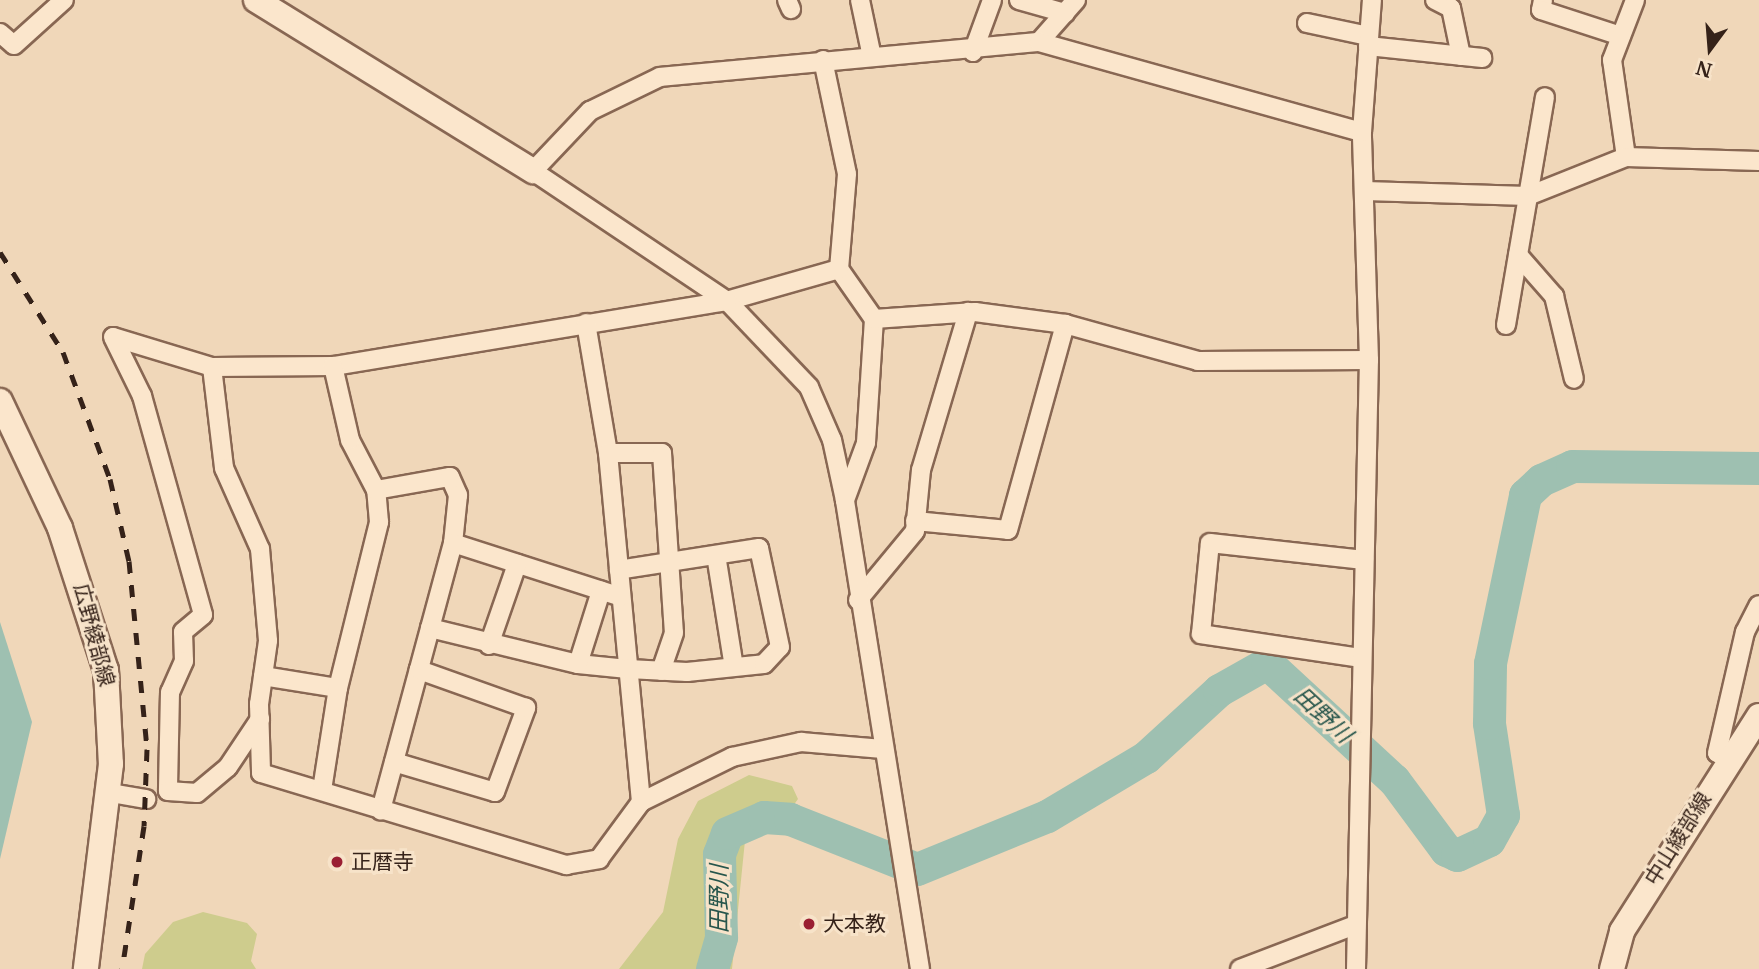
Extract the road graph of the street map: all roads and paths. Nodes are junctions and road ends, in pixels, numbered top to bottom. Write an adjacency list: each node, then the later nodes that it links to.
1 (64, 0): 12 (street)
2 (256, 0): 25 (main road)
3 (860, 0): 18 (street)
4 (992, 0): 16 (street)
5 (1019, 0): 10 (street)
6 (1373, 0): 14 (street)
7 (1435, 0): 17 (street)
8 (1543, 0): 13 (street)
9 (1635, 0): 13 (street)
10 (1070, 6): 15 (street)
11 (1307, 23): 14 (street)
12 (0, 33)
13 (1621, 36): 23 (street)
14 (1368, 41): 17 (street); 22 (street)
15 (1039, 42): 16 (street); 22 (street)
16 (973, 52): 18 (street)
17 (1461, 56): 19 (street)
18 (873, 57): 20 (street)
19 (1482, 58)
20 (823, 60): 25 (street); 29 (street)
21 (1545, 97): 27 (street)
22 (1362, 132): 26 (street)
23 (1626, 157): 24 (street); 27 (street)
24 (1759, 160)
25 (533, 171): 30 (street)
26 (1365, 191): 27 (street); 36 (street)
27 (1528, 197): 28 (street)
28 (1518, 255): 35 (street); 39 (street)
29 (839, 269): 30 (street); 32 (street)
30 (727, 301): 33 (street); 43 (street)
31 (968, 312): 32 (street); 34 (street); 44 (street)
32 (874, 319): 43 (street)
33 (586, 323): 37 (street); 41 (street)
34 (1065, 324): 36 (street); 44 (street)
35 (1507, 325)
36 (1369, 360): 47 (street)
37 (333, 366): 38 (street); 42 (street)
38 (212, 367): 63 (street); 66 (street)
39 (1574, 379)
40 (0, 401): 71 (main road, 広野綾部線)
41 (608, 453): 48 (street); 50 (street)
42 (376, 490): 45 (street); 64 (street)
43 (845, 500): 53 (street)
44 (915, 521): 53 (street)
45 (453, 543): 49 (street); 55 (street)
46 (716, 555): 48 (street); 59 (street); 59 (street)
47 (1364, 559): 57 (street); 57 (street)
48 (669, 562): 50 (street); 62 (street)
49 (517, 564): 51 (street); 56 (street)
50 (619, 570): 52 (street)
51 (601, 591): 52 (street); 58 (street)
52 (621, 597): 60 (street)
53 (859, 600): 67 (street)
54 (1759, 605): 68 (street)
55 (430, 628): 56 (street); 61 (street)
56 (489, 645): 58 (street)
57 (1361, 658): 75 (street)
58 (578, 664): 60 (street)
59 (734, 667): 62 (street)
60 (628, 669): 62 (street); 73 (street)
61 (419, 670): 69 (street); 69 (street)
62 (661, 671)
63 (263, 676): 64 (street); 66 (street)
64 (338, 688): 70 (street)
65 (1759, 716): 68 (main road, 中山綾部線)
66 (260, 719): 70 (street)
67 (883, 749): 73 (street); 77 (street)
68 (1730, 759): 80 (main road, 中山綾部線)
69 (394, 762): 74 (street)
70 (322, 790): 74 (street)
71 (105, 792): 72 (street); 76 (main road, 広野綾部線)
72 (146, 799)
73 (641, 802): 74 (street)
74 (381, 810)
75 (1355, 925): 78 (street); 79 (street)
76 (86, 969)
77 (920, 969)
78 (1240, 969)
79 (1356, 969)
80 (1612, 969)

